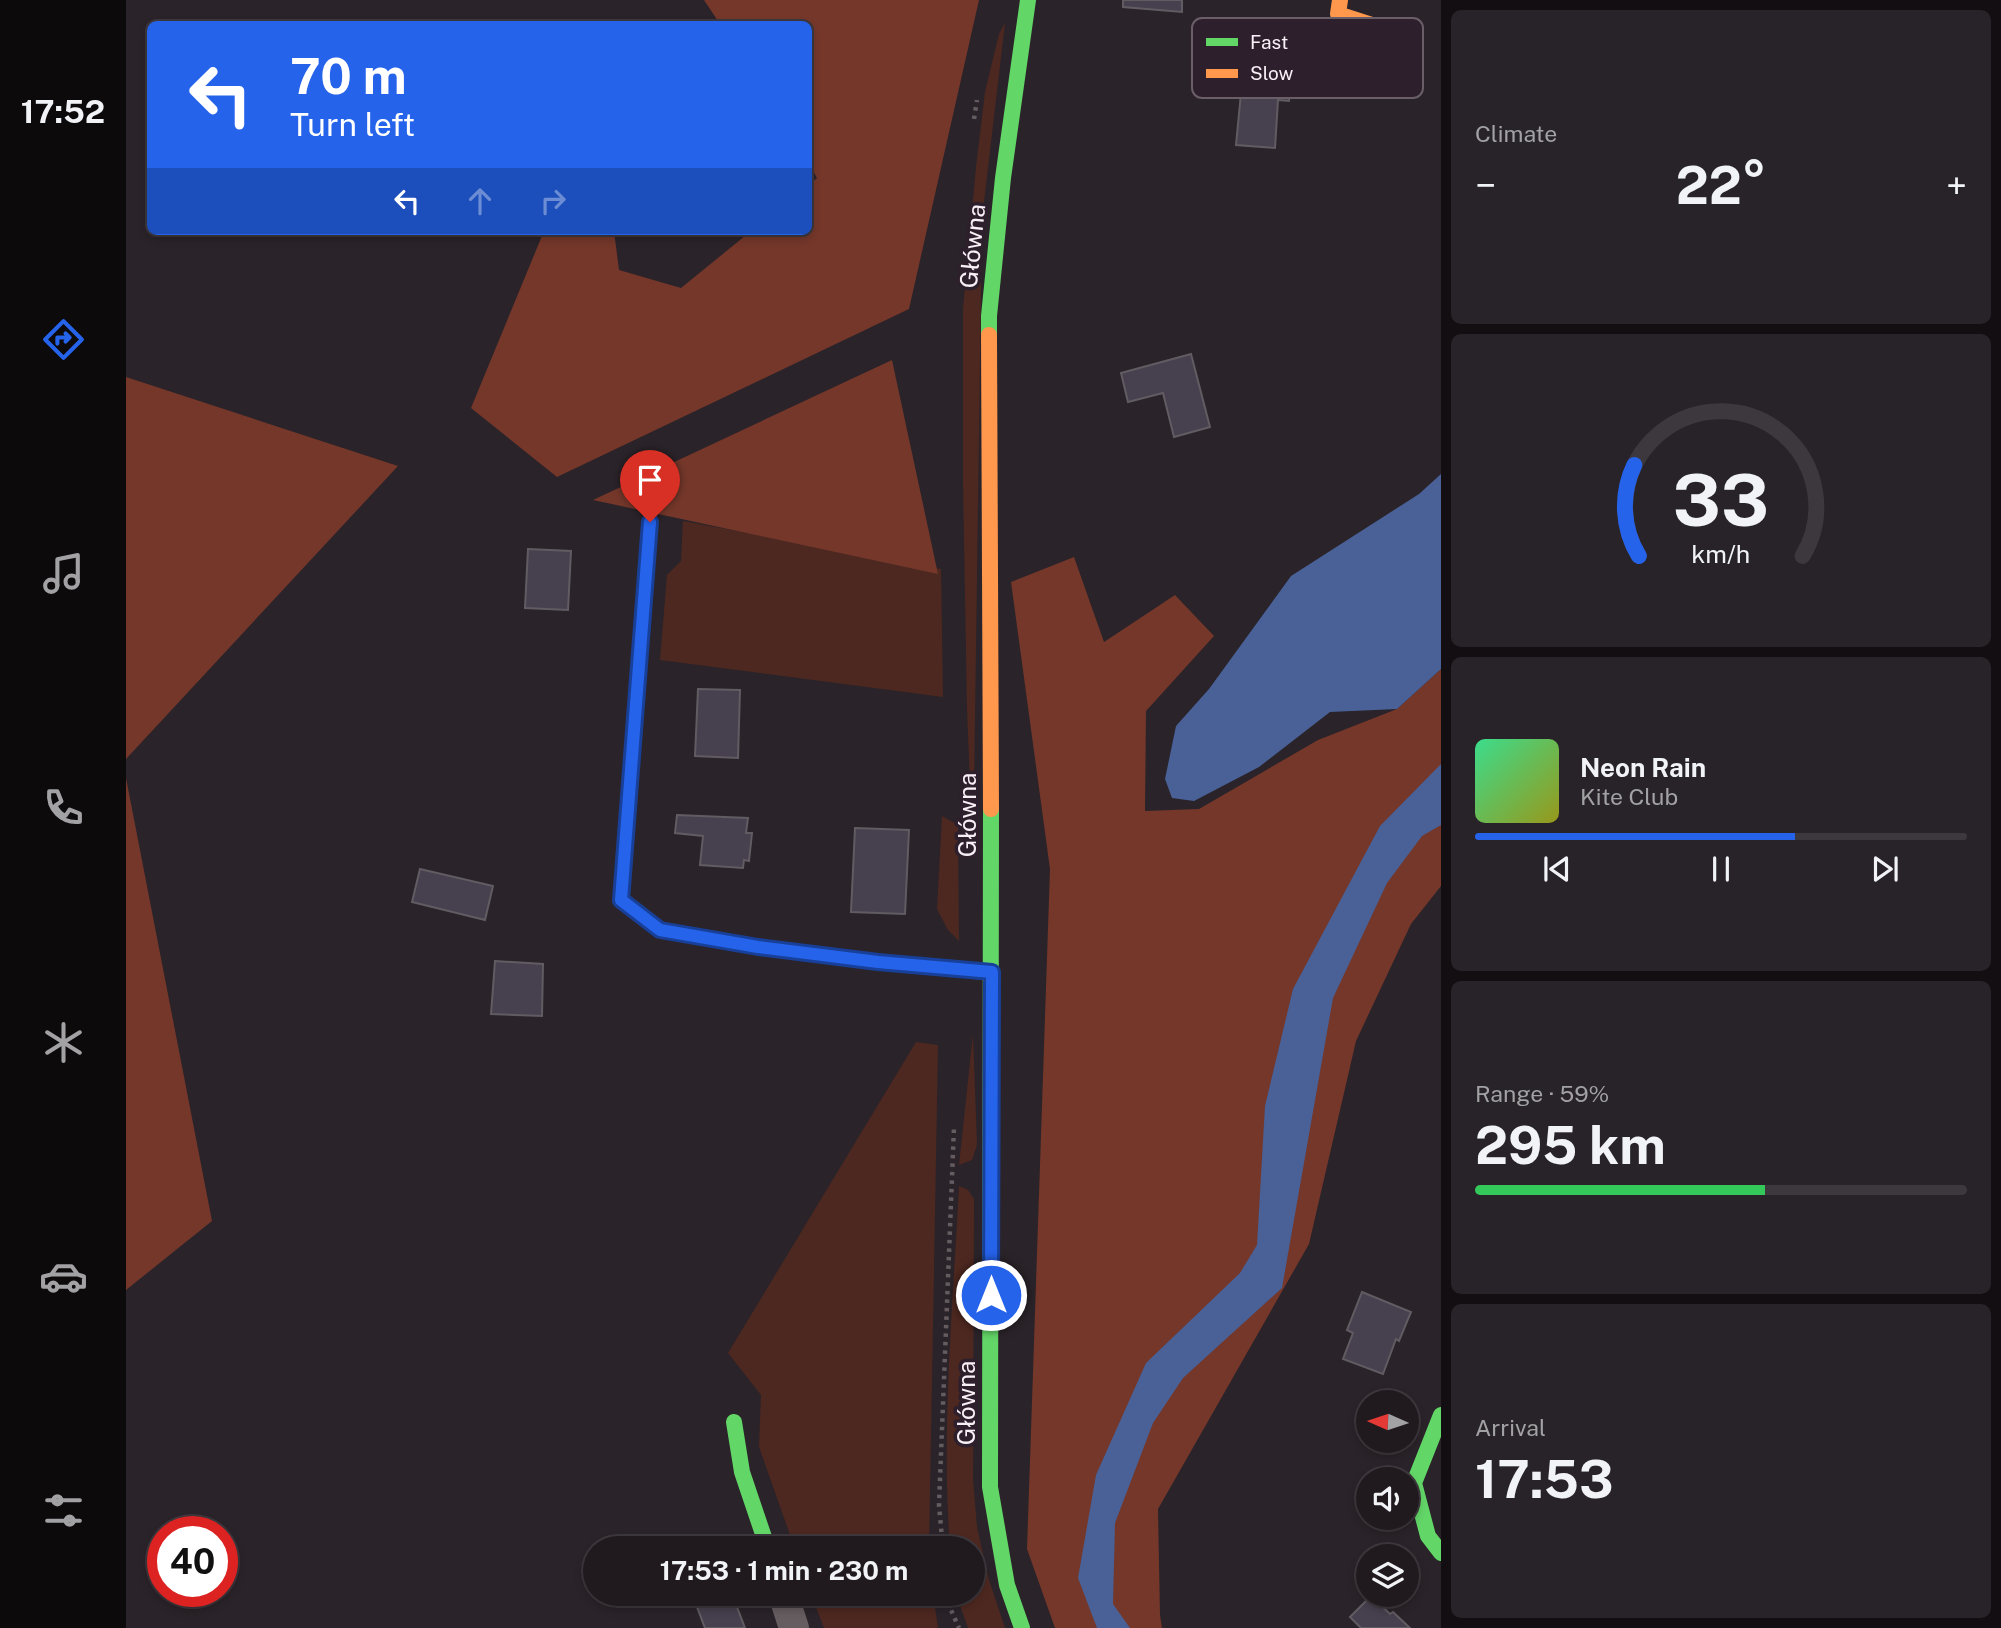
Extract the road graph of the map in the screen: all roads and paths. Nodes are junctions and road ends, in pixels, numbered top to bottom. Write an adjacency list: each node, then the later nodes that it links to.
1 (1028, 0): 5 (street, Główna)
2 (1340, 0): 3 (street)
3 (1350, 18)
4 (650, 522): 5 (lane)
5 (992, 972): 14 (street, Główna)
6 (1441, 1415): 9 (street)
7 (734, 1422): 8 (street)
8 (764, 1536)
9 (1441, 1553)
10 (787, 1606): 12 (street)
11 (949, 1606): 13 (path)
12 (794, 1628)
13 (959, 1628)
14 (1022, 1628)

